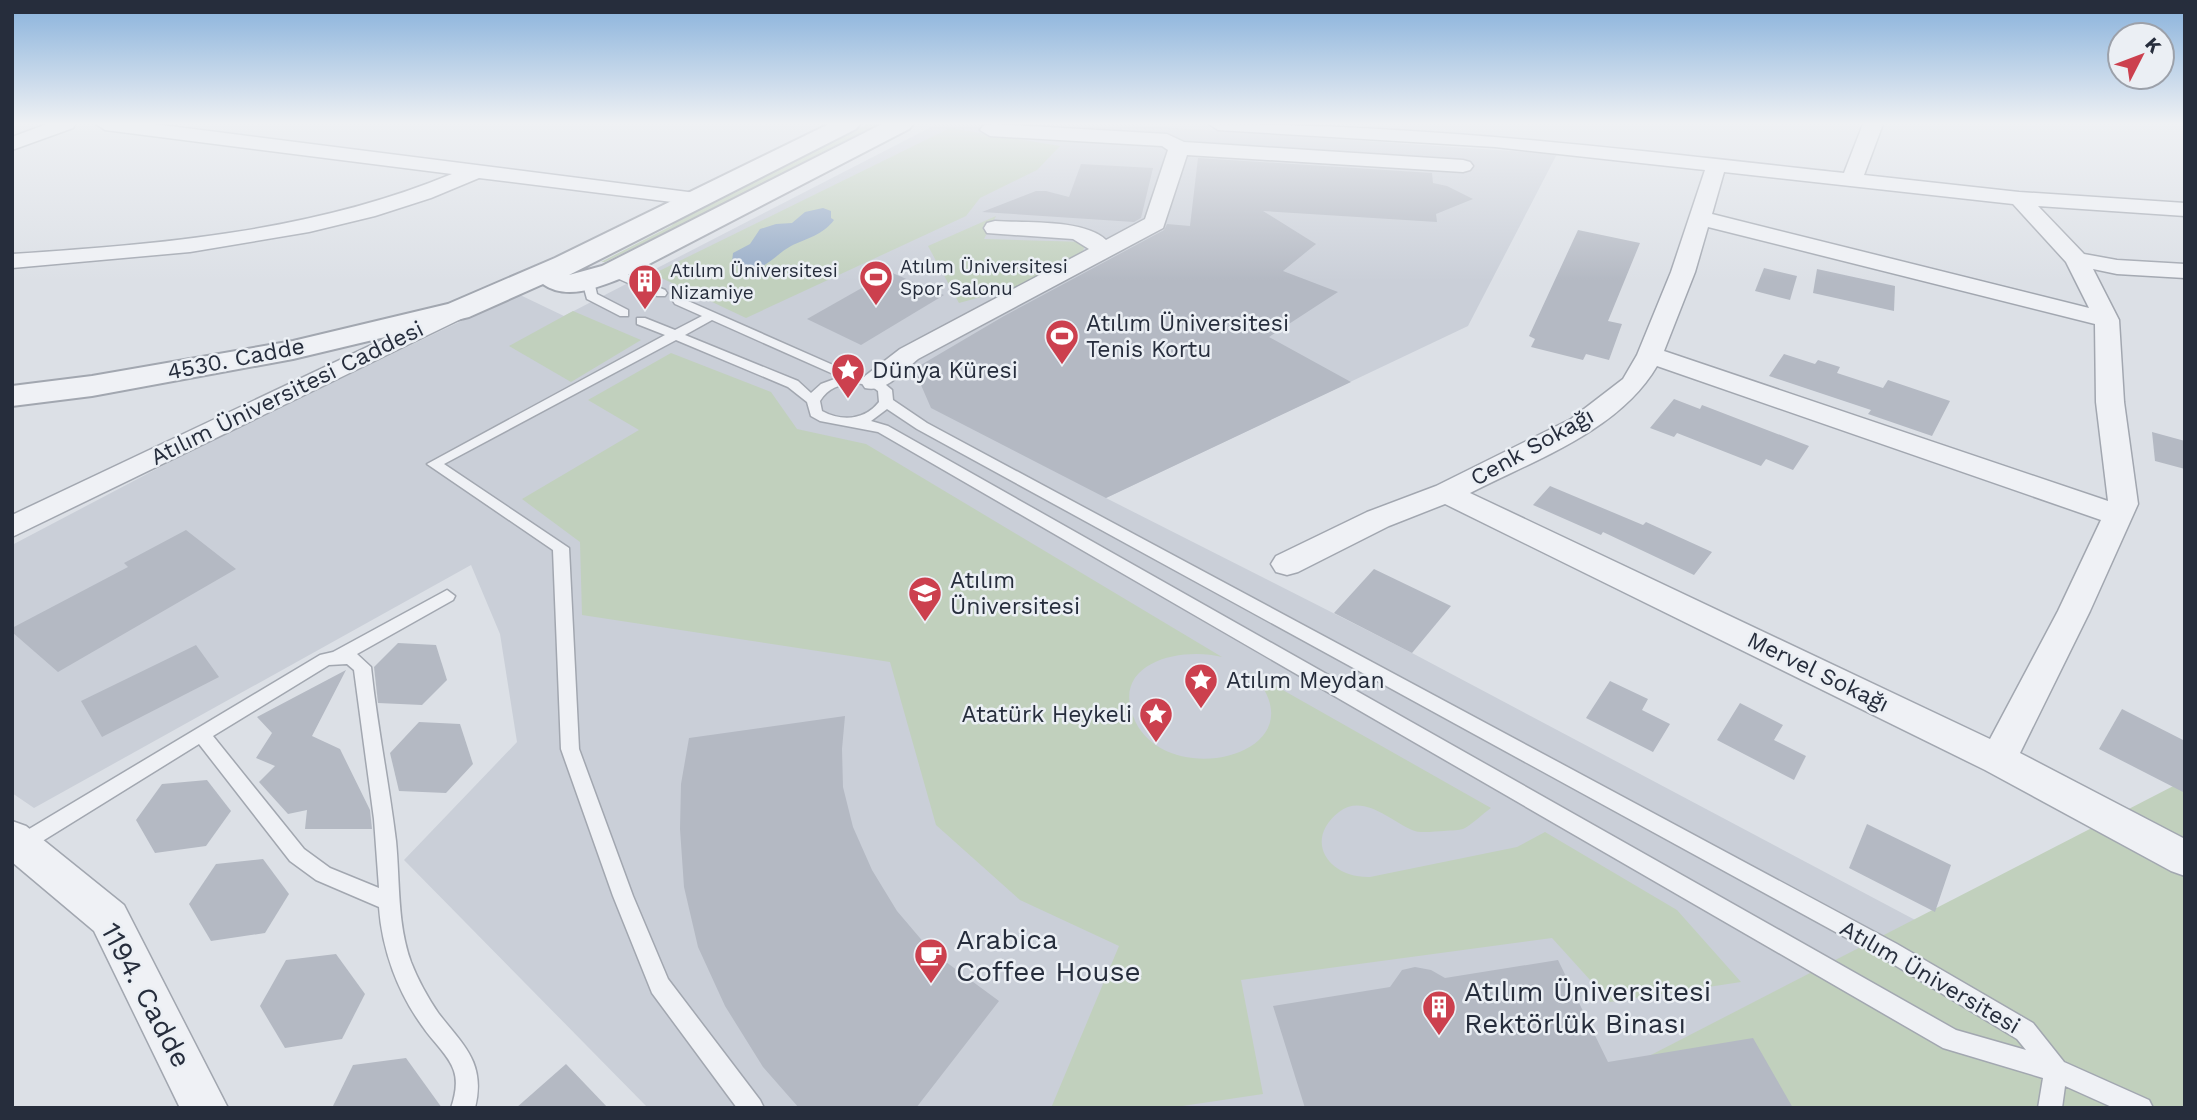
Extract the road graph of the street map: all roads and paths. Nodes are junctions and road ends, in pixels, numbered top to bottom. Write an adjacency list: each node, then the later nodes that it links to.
1 (466, 176): 16 (street)
2 (518, 176): 10 (street)
3 (742, 176): 10 (street, Atılım Üniversitesi Caddesi)
4 (790, 176): 18 (street, Atılım Üniversitesi Caddesi)
5 (1171, 176): 14 (street)
6 (1713, 176): 12 (street, Cenk Sokağı)
7 (1829, 176): 8 (street)
8 (1852, 179): 9 (street)
9 (2020, 198): 11 (street); 15 (street)
10 (696, 199): 18 (street, Atılım Üniversitesi Caddesi)
11 (2185, 210)
12 (1700, 218): 24 (street); 27 (street, Cenk Sokağı)
13 (995, 228): 14 (street)
14 (1103, 251): 28 (street)
15 (2076, 258): 17 (street); 24 (street)
16 (12, 261)
17 (2185, 271)
18 (588, 272): 19 (lane); 21 (street, Atılım Üniversitesi Caddesi); 22 (lane)
19 (661, 293)
20 (679, 301): 23 (lane, Atılım Üniversitesi)
21 (458, 311): 29 (street, 4530. Cadde); 34 (street, Atılım Üniversitesi Caddesi)
22 (624, 313)
23 (713, 315): 26 (lane); 28 (lane, Atılım Üniversitesi)
24 (2107, 320): 33 (street)
25 (642, 321): 26 (lane)
26 (676, 336): 30 (lane); 46 (lane)
27 (1650, 355): 32 (street, Cenk Sokağı); 33 (street)
28 (872, 388): 30 (lane); 31 (lane); 43 (lane, Atılım Üniversitesi)
29 (12, 396)
30 (813, 401): 31 (lane, Atılım Üniversitesi)
31 (854, 421): 43 (lane, Atılım Üniversitesi)
32 (1446, 493): 35 (street, Cenk Sokağı); 39 (street, Mervel Sokağı)
33 (2118, 515): 39 (street)
34 (12, 527)
35 (1287, 564)
36 (447, 596): 37 (lane)
37 (339, 657): 38 (lane); 42 (lane)
38 (201, 734): 40 (lane); 42 (lane)
39 (1998, 759): 41 (street, Mervel Sokağı)
40 (15, 845): 44 (street, 1194. Cadde)
41 (2185, 859)
42 (389, 902): 45 (lane)
43 (2056, 1070): 47 (lane); 48 (lane)
44 (205, 1108)
45 (463, 1108)
46 (752, 1108)
47 (2050, 1108)
48 (2141, 1108)

